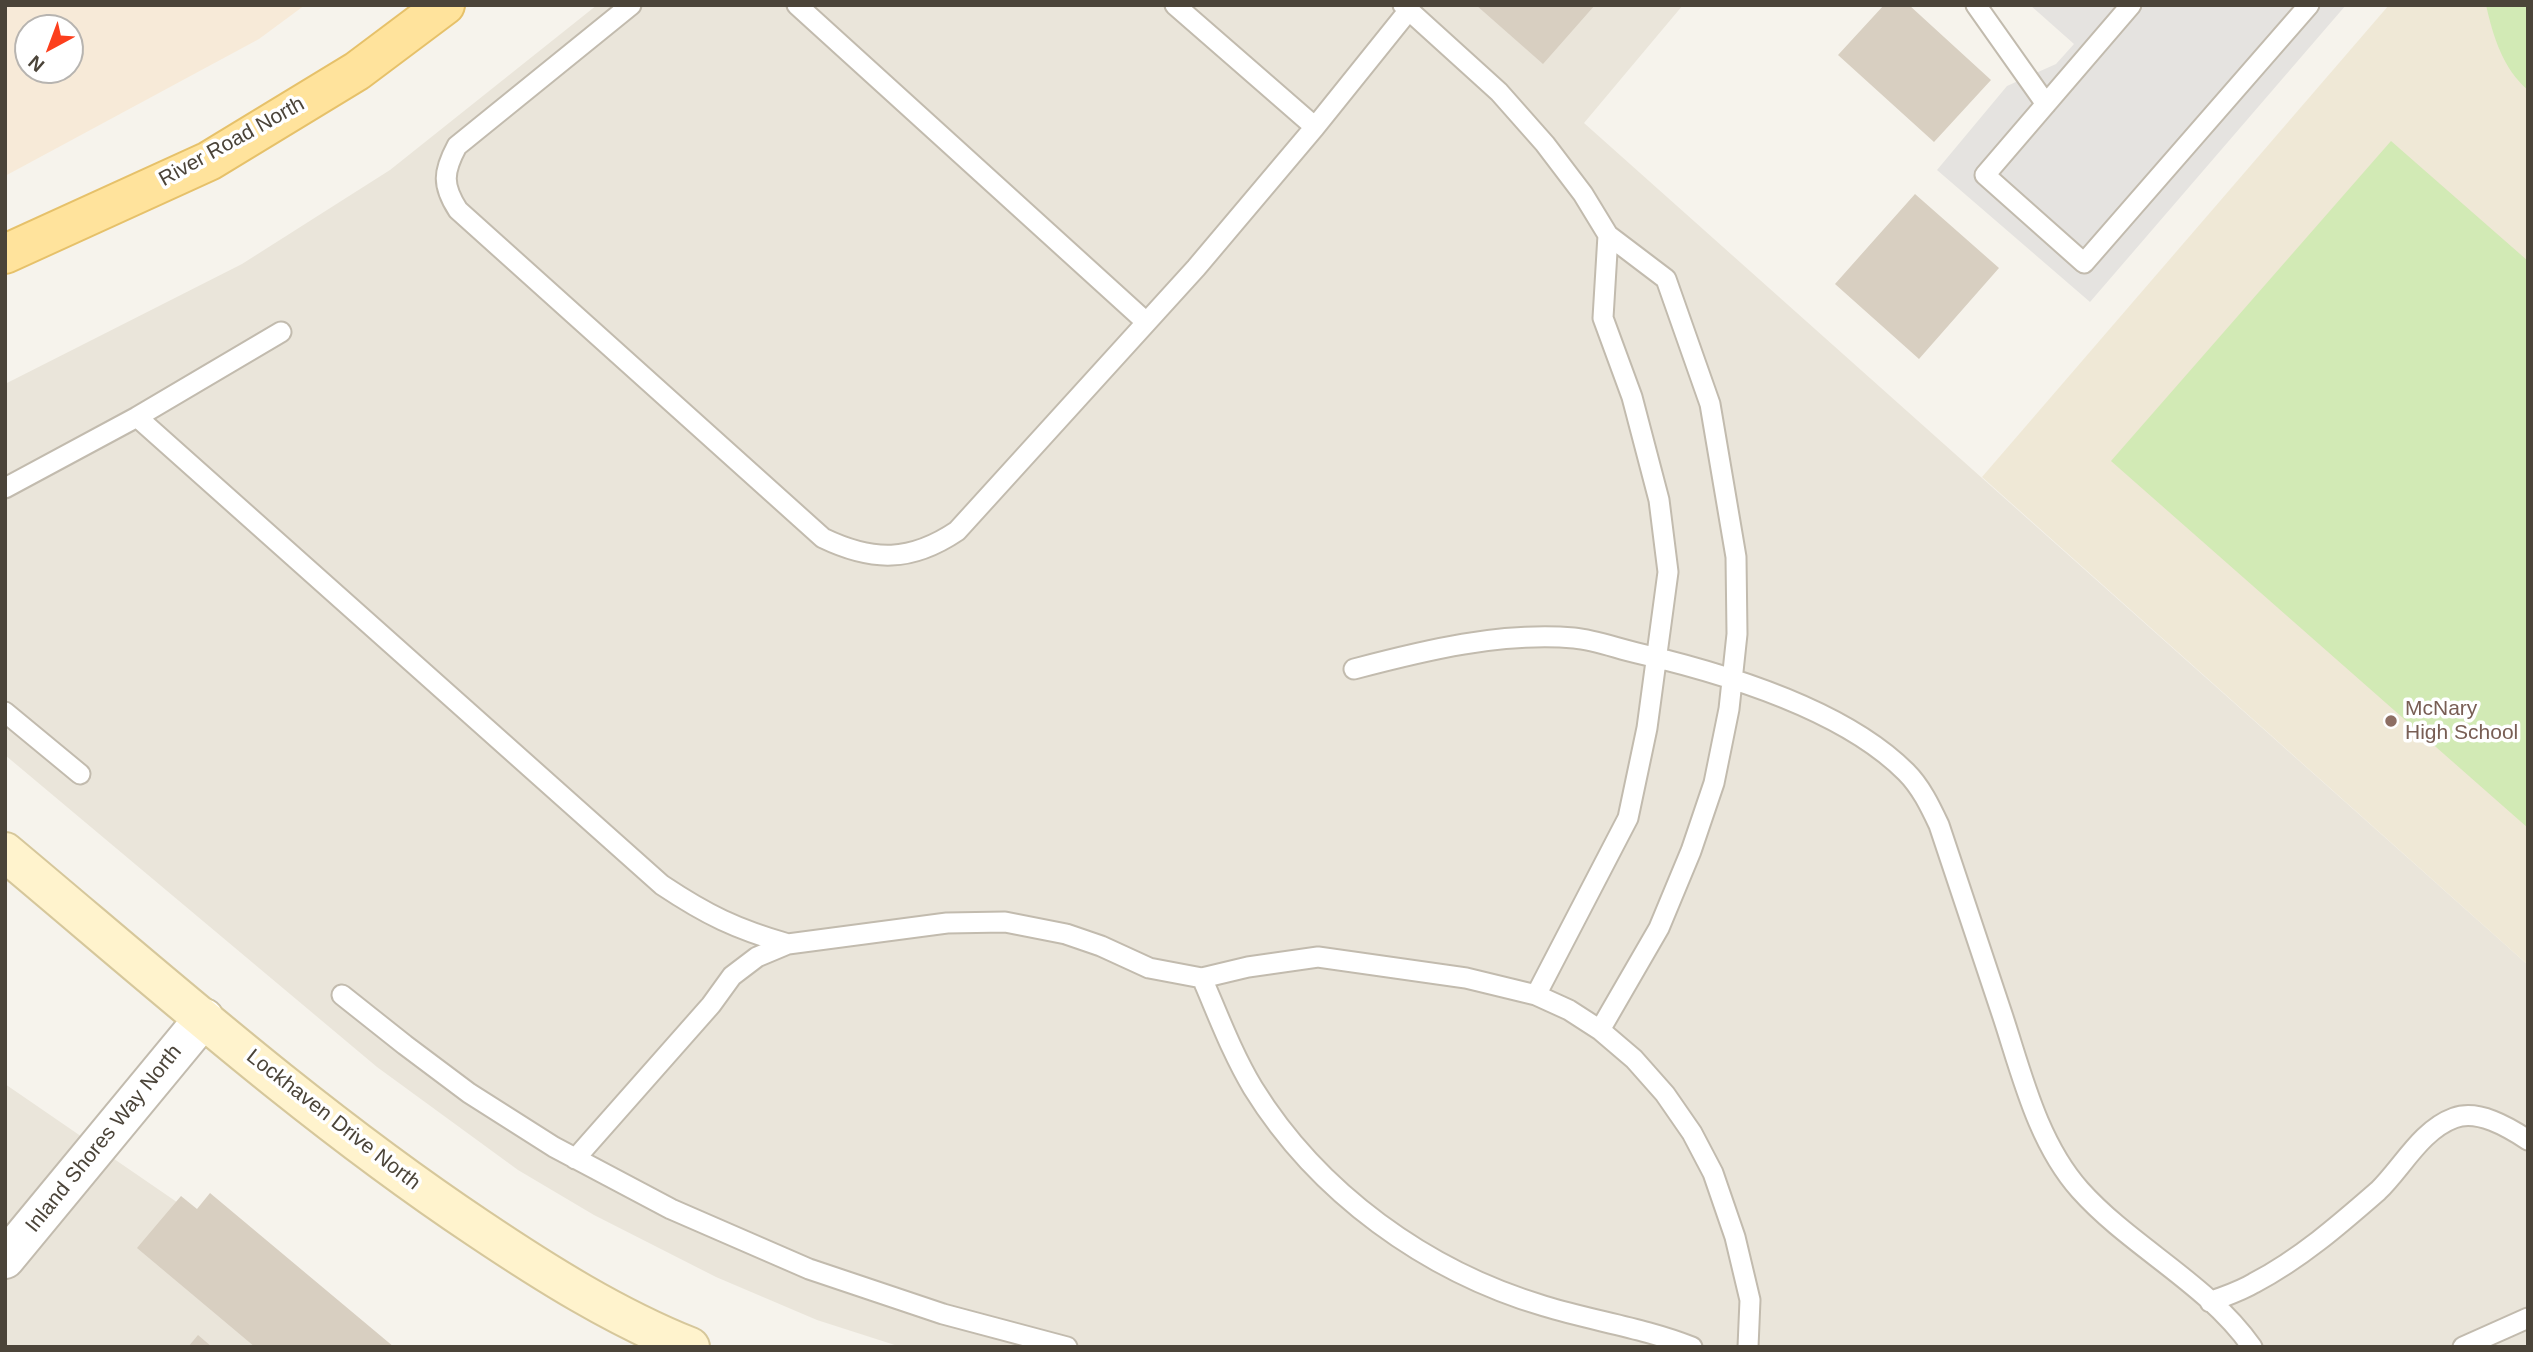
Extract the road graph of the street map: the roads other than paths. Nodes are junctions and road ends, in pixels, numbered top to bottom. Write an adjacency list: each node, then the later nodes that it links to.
1 (444, 5): 12 (main road, River Road North)
2 (631, 5): 13 (lane)
3 (797, 5): 13 (lane)
4 (1175, 5): 10 (lane)
5 (1976, 5): 9 (lane)
6 (2131, 5): 9 (lane)
7 (2309, 5): 9 (lane)
8 (1406, 8): 10 (lane); 11 (lane)
9 (2046, 104)
10 (1315, 127): 13 (lane)
11 (1608, 235): 17 (lane); 19 (lane)
12 (5, 254)
13 (1145, 321)
14 (281, 332): 15 (lane)
15 (137, 417): 16 (lane); 23 (lane)
16 (5, 488)
17 (1656, 657): 18 (lane); 19 (lane); 26 (lane)
18 (1354, 669)
19 (1734, 678): 28 (lane); 32 (lane)
20 (5, 712): 21 (lane)
21 (80, 774)
22 (5, 852): 27 (street, Lockhaven Drive North)
23 (788, 944): 24 (lane); 30 (lane)
24 (1202, 978): 26 (lane); 36 (lane)
25 (342, 995): 30 (lane)
26 (1536, 995): 28 (lane)
27 (204, 1018): 31 (street, Inland Shores Way North); 34 (street, Lockhaven Drive North)
28 (1600, 1030): 37 (lane)
29 (2528, 1140): 32 (lane)
30 (575, 1159): 35 (lane)
31 (5, 1259)
32 (2210, 1302): 38 (lane)
33 (2528, 1318): 39 (lane)
34 (690, 1347)
35 (1067, 1347)
36 (1692, 1347)
37 (1748, 1347)
38 (2252, 1347)
39 (2463, 1347)

